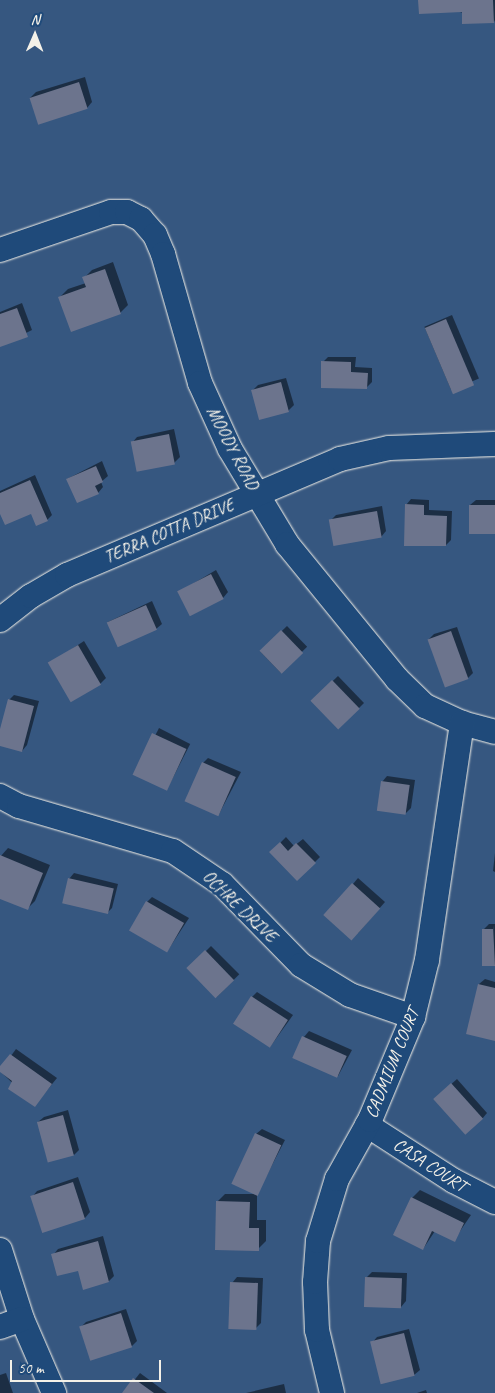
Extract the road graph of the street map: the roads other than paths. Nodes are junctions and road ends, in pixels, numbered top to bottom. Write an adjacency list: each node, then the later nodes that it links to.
1 (0, 250): 3 (street, MOODY ROAD)
2 (495, 444): 3 (street, TERRA COTTA DRIVE)
3 (257, 494): 4 (street, TERRA COTTA DRIVE); 5 (street, MOODY ROAD)
4 (0, 620)
5 (462, 724): 6 (street, MOODY ROAD); 8 (street, CADMIUM COURT)
6 (495, 732)
7 (0, 796): 8 (street, OCHRE DRIVE)
8 (414, 1017): 9 (street, CADMIUM COURT)
9 (367, 1125): 10 (street, CASA COURT); 15 (street, CADMIUM COURT)
10 (495, 1202)
11 (0, 1250): 12 (street)
12 (22, 1319): 13 (street); 14 (street)
13 (0, 1327)
14 (54, 1393)
15 (332, 1393)

